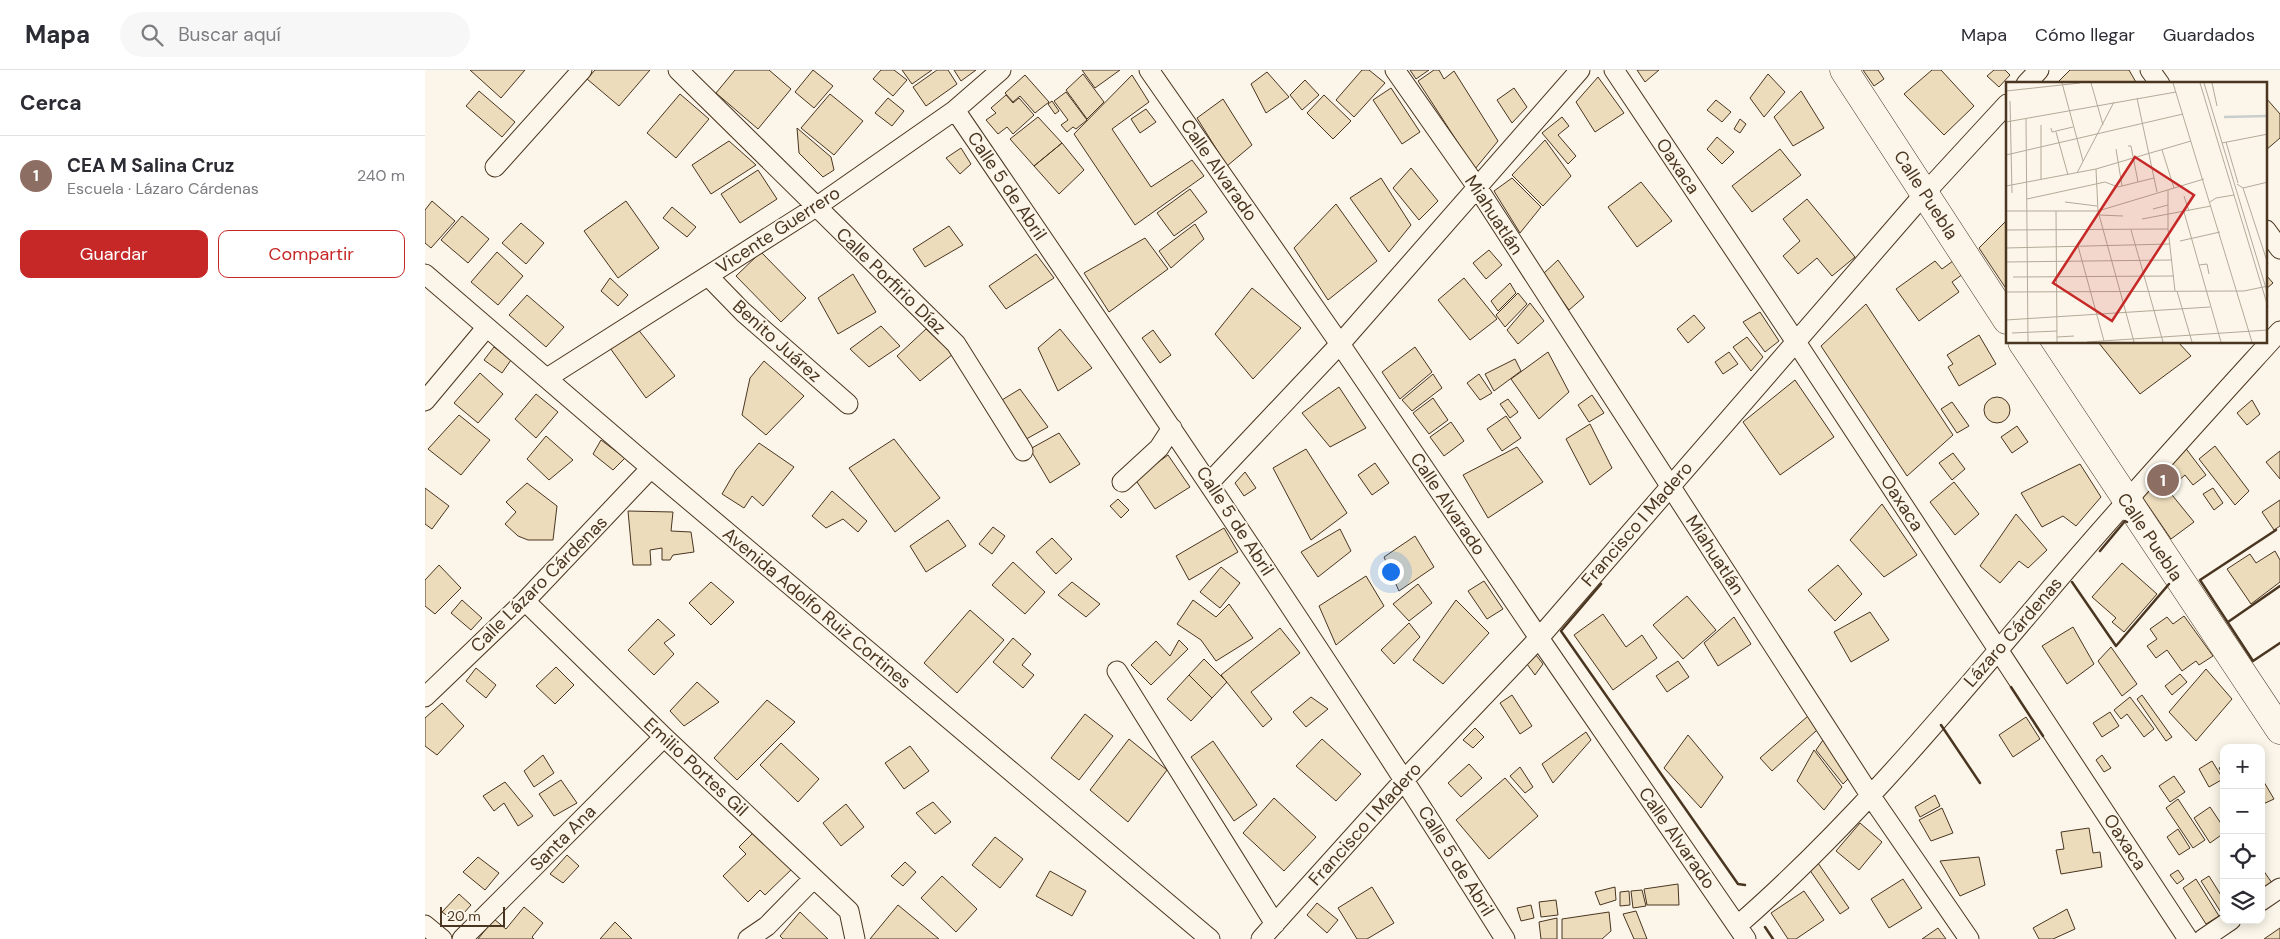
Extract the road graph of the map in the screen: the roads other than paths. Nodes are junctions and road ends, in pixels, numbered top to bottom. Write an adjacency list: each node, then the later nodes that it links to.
1 (583, 70): 15 (street)
2 (678, 70): 18 (street, Calle Porfirio Díaz)
3 (1001, 70): 14 (street, Vicente Guerrero)
4 (1149, 70): 27 (street, Calle Alvarado)
5 (1395, 70): 16 (street, Miahuatlán)
6 (1580, 70): 16 (street)
7 (1614, 70): 26 (street, Oaxaca)
8 (1844, 70): 17 (street, Calle Puebla)
9 (2039, 70): 11 (street)
10 (2149, 70): 12 (street)
11 (2028, 82)
12 (2158, 82)
13 (2006, 105): 17 (street, Francisco I Madero)
14 (955, 110): 18 (street, Vicente Guerrero); 32 (street, Calle 5 de Abril)
15 (495, 167)
16 (1477, 187): 27 (street); 37 (street, Miahuatlán)
17 (1925, 193): 23 (street, Calle Puebla); 26 (street, Francisco I Madero)
18 (815, 207): 22 (street, Vicente Guerrero); 33 (street, Calle Porfirio Díaz)
19 (2267, 231): 20 (street)
20 (2280, 249)
21 (425, 274): 24 (street, Avenida Adolfo Ruiz Cortines)
22 (708, 276): 29 (street, Vicente Guerrero); 31 (street, Benito Juárez)
23 (2006, 318)
24 (486, 328): 29 (street, Avenida Adolfo Ruiz Cortines); 30 (street)
25 (2280, 331): 38 (street, Lázaro Cárdenas)
26 (1796, 342): 37 (street, Francisco I Madero); 41 (street, Oaxaca)
27 (1340, 344): 36 (street); 40 (street, Calle Alvarado)
28 (2023, 344): 38 (street, Calle Puebla)
29 (547, 378): 34 (street, Avenida Adolfo Ruiz Cortines)
30 (425, 401)
31 (848, 404)
32 (1172, 428): 35 (street); 36 (street, Calle 5 de Abril)
33 (1023, 450)
34 (651, 468): 39 (street, Calle Lázaro Cárdenas); 59 (street, Avenida Adolfo Ruiz Cortines)
35 (1122, 482)
36 (1209, 483): 46 (street, Calle 5 de Abril)
37 (1671, 486): 40 (street, Francisco I Madero); 47 (street, Miahuatlán)
38 (2125, 500): 41 (street, Lázaro Cárdenas); 44 (street, Calle Puebla)
39 (525, 601): 43 (street, Calle Lázaro Cárdenas); 45 (street, Emilio Portes Gil)
40 (1539, 638): 46 (street, Francisco I Madero); 54 (street, Calle Alvarado)
41 (1999, 649): 47 (street, Lázaro Cárdenas); 63 (street, Oaxaca)
42 (1117, 671): 51 (street)
43 (425, 697)
44 (2280, 730)
45 (664, 737): 48 (street, Emilio Portes Gil); 56 (street, Santa Ana)
46 (1405, 779): 51 (street, Francisco I Madero); 61 (street, Calle 5 de Abril)
47 (1870, 796): 54 (street, Lázaro Cárdenas); 62 (street, Miahuatlán)
48 (814, 878): 57 (street); 58 (street, Emilio Portes Gil)
49 (2280, 888): 50 (street)
50 (2265, 898)
51 (1275, 924): 60 (street, Francisco I Madero)
52 (2225, 924): 64 (street)
53 (425, 925): 55 (street)
54 (1742, 932)
55 (442, 939)
56 (462, 939)
57 (748, 939)
58 (855, 939)
59 (1210, 939)
60 (1261, 939)
61 (1505, 939)
62 (1969, 939)
63 (2188, 939)
64 (2203, 939)

